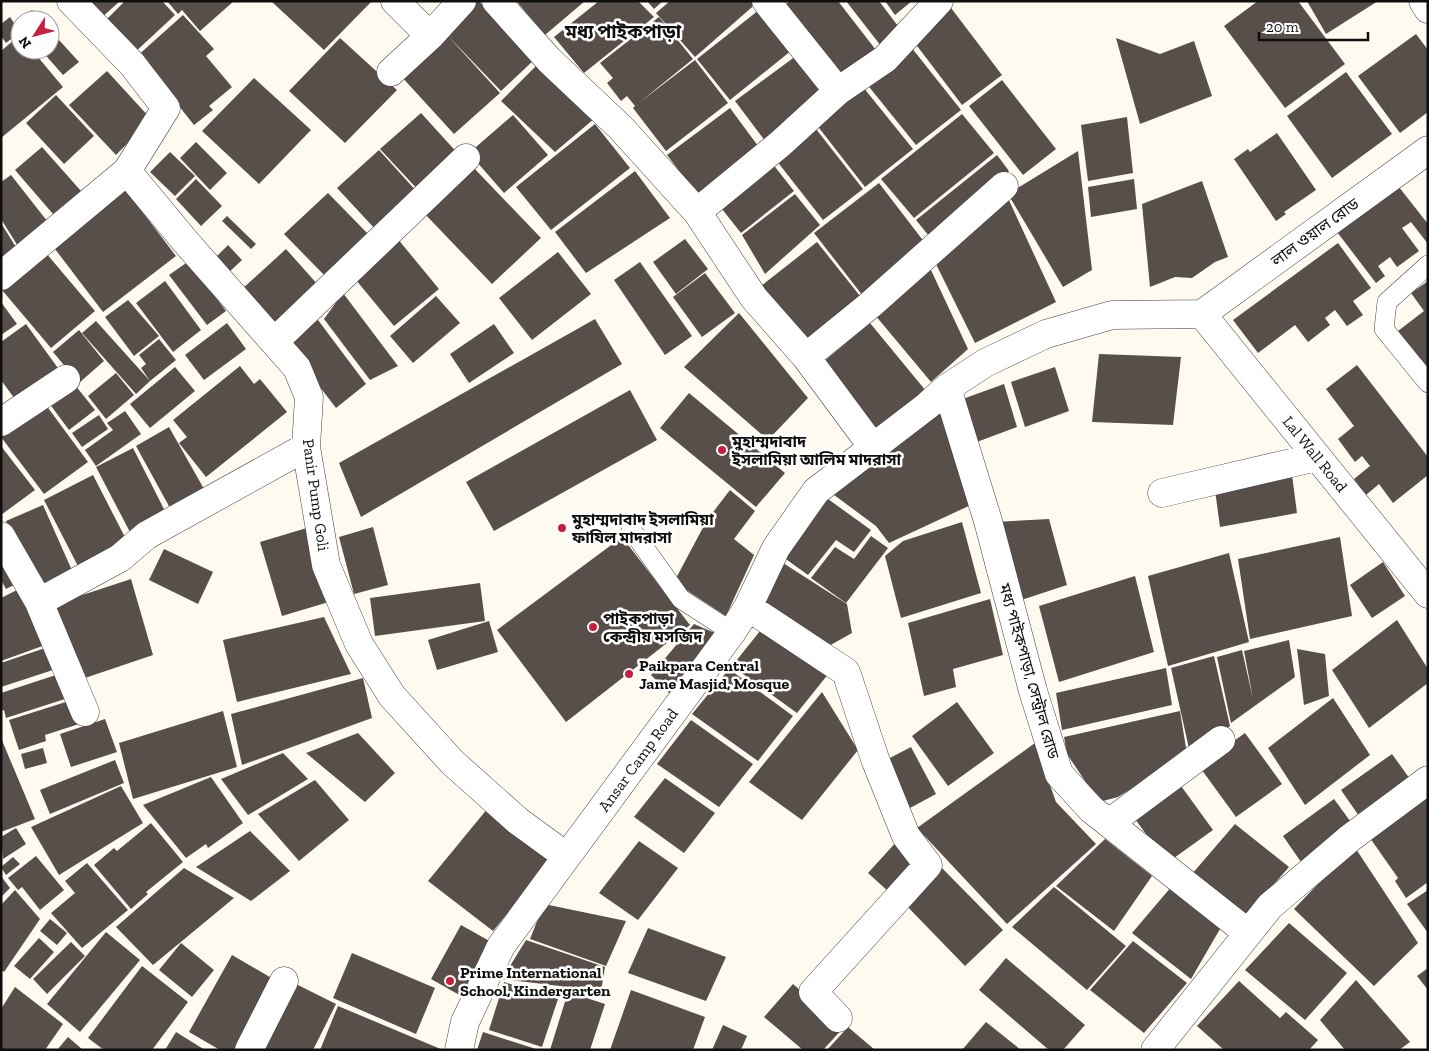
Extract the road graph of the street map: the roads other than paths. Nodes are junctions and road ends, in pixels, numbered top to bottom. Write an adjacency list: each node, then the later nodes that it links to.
1 (71, 1): 14 (street)
2 (395, 1): 9 (street)
3 (462, 1): 9 (street)
4 (496, 1): 16 (street)
5 (766, 1): 11 (street)
6 (939, 1): 11 (street)
7 (1423, 1): 8 (street)
8 (1428, 9)
9 (430, 36): 10 (street)
10 (391, 72)
11 (838, 91): 16 (street)
12 (1428, 150): 19 (street, লাল ওয়াল রোড)
13 (466, 158): 20 (street)
14 (127, 171): 18 (street); 20 (street, Panir Pump Goli)
15 (1004, 186): 21 (street)
16 (696, 212): 21 (street)
17 (1428, 265): 23 (lane)
18 (1, 276)
19 (1202, 314): 24 (street, Ansar Camp Road); 28 (street, Lal Wall Road)
20 (274, 341): 27 (street, Panir Pump Goli)
21 (806, 357): 26 (street)
22 (66, 379): 25 (street)
23 (1428, 384)
24 (947, 388): 26 (street, Ansar Camp Road); 39 (street, মধ্য পাইকপাড়া, সেন্ট্রাল রোড)
25 (1, 422)
26 (872, 446): 34 (street, Ansar Camp Road)
27 (306, 447): 33 (street); 40 (street, Panir Pump Goli)
28 (1318, 456): 29 (street); 32 (street, Lal Wall Road)
29 (1162, 493)
30 (631, 529): 35 (lane)
31 (1, 536): 33 (street)
32 (1428, 594)
33 (39, 602): 36 (street)
34 (748, 607): 35 (street, Ansar Camp Road); 43 (street)
35 (732, 632): 40 (street, Ansar Camp Road)
36 (86, 712)
37 (1220, 740): 39 (street)
38 (1428, 780): 41 (street)
39 (1108, 823): 41 (street, মধ্য পাইকপাড়া, সেন্ট্রাল রোড)
40 (566, 856): 45 (street, Ansar Camp Road)
41 (1248, 933): 46 (street)
42 (284, 981): 44 (street)
43 (838, 1018)
44 (248, 1050)
45 (459, 1050)
46 (1155, 1050)

